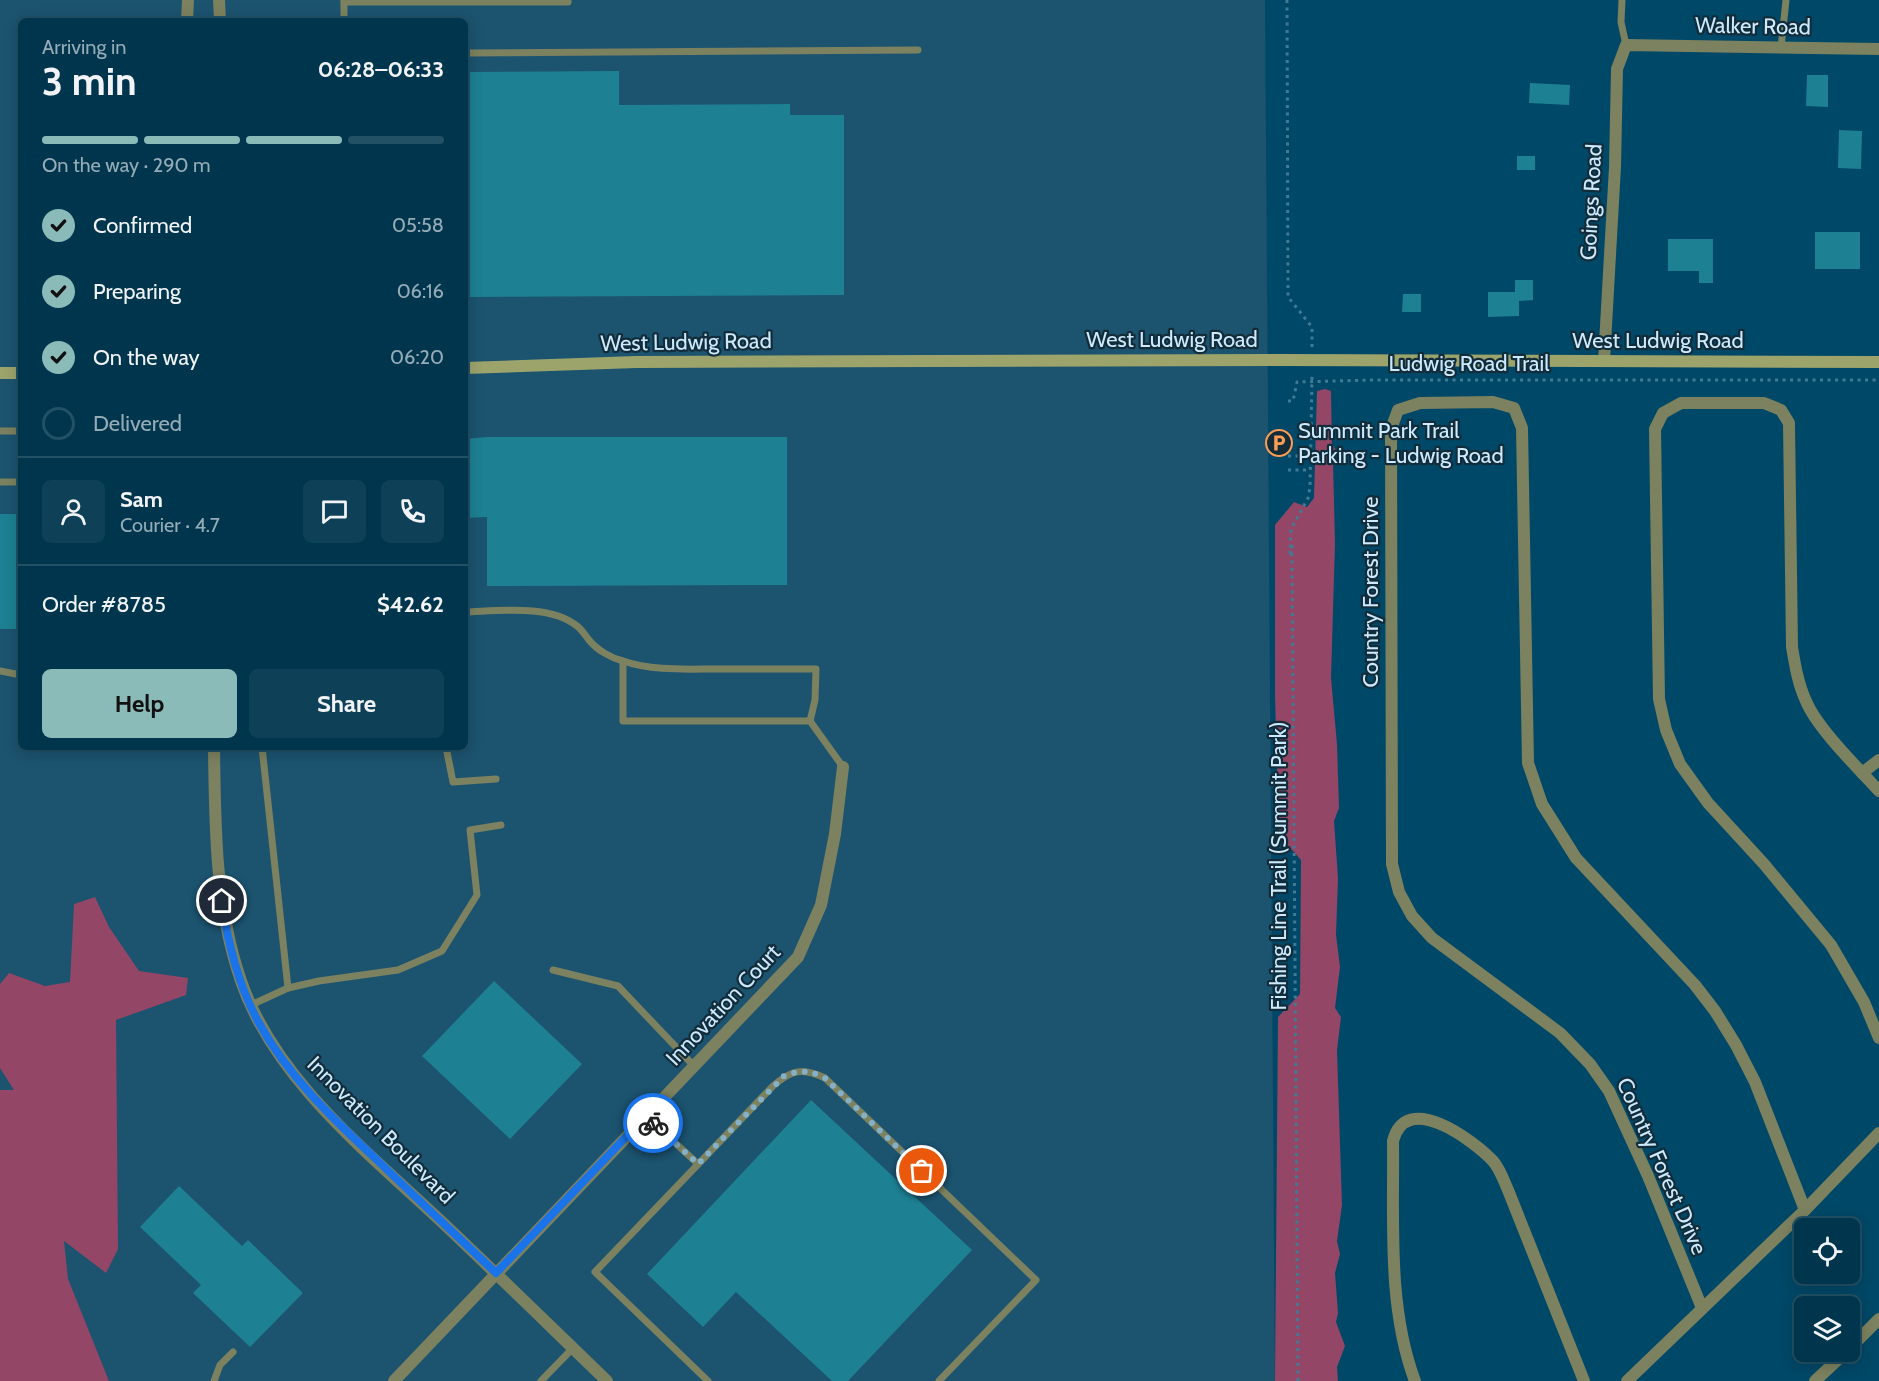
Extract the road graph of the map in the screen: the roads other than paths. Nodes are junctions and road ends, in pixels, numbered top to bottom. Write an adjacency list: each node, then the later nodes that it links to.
1 (188, 0): 7 (street)
2 (219, 0): 8 (street)
3 (568, 0): 6 (lane)
4 (1622, 0): 10 (lane)
5 (1786, 0): 11 (lane)
6 (344, 1): 9 (lane)
7 (188, 18)
8 (220, 18)
9 (344, 18)
10 (1626, 45): 11 (street, Walker Road); 15 (street, Goings Road)
11 (1781, 48): 12 (street, Walker Road)
12 (1879, 49)
13 (918, 50): 14 (lane)
14 (468, 53)
15 (1604, 361): 16 (main road, West Ludwig Road); 17 (main road, West Ludwig Road)
16 (1879, 362)
17 (468, 368)
18 (0, 373): 19 (main road)
19 (18, 373)
20 (0, 431): 21 (lane)
21 (18, 431)
22 (0, 482): 23 (lane)
23 (18, 482)
24 (468, 612): 25 (lane)
25 (623, 661): 28 (lane); 28 (lane)
26 (0, 671): 27 (lane)
27 (18, 674)
28 (810, 721): 33 (lane)
29 (214, 750): 40 (street, Innovation Boulevard)
30 (262, 750): 39 (lane)
31 (447, 750): 35 (lane)
32 (1879, 760): 34 (street)
33 (843, 767): 42 (street, Innovation Court)
34 (1862, 772): 36 (street); 41 (street)
35 (496, 779)
36 (1879, 791)
37 (501, 825): 39 (lane)
38 (553, 970): 42 (lane)
39 (288, 988): 40 (lane)
40 (251, 1005): 47 (street, Innovation Boulevard)
41 (1879, 1038)
42 (694, 1066): 43 (street, Innovation Court)
43 (646, 1116): 45 (lane); 47 (street, Innovation Court)
44 (1879, 1133): 46 (street)
45 (698, 1164): 58 (lane); 59 (lane)
46 (1805, 1210): 48 (street); 48 (street, Country Forest Drive)
47 (496, 1273): 51 (street, Innovation Boulevard); 55 (street, Innovation Court)
48 (1702, 1308): 62 (street)
49 (1879, 1319): 50 (street)
50 (1860, 1338)
51 (573, 1348): 56 (lane); 57 (street, Innovation Boulevard)
52 (233, 1352): 54 (lane)
53 (1835, 1362): 63 (street)
54 (213, 1381)
55 (394, 1381)
56 (540, 1381)
57 (607, 1381)
58 (708, 1381)
59 (939, 1381)
60 (1415, 1381): 61 (street)
61 (1584, 1381)
62 (1627, 1381)
63 (1815, 1381)

